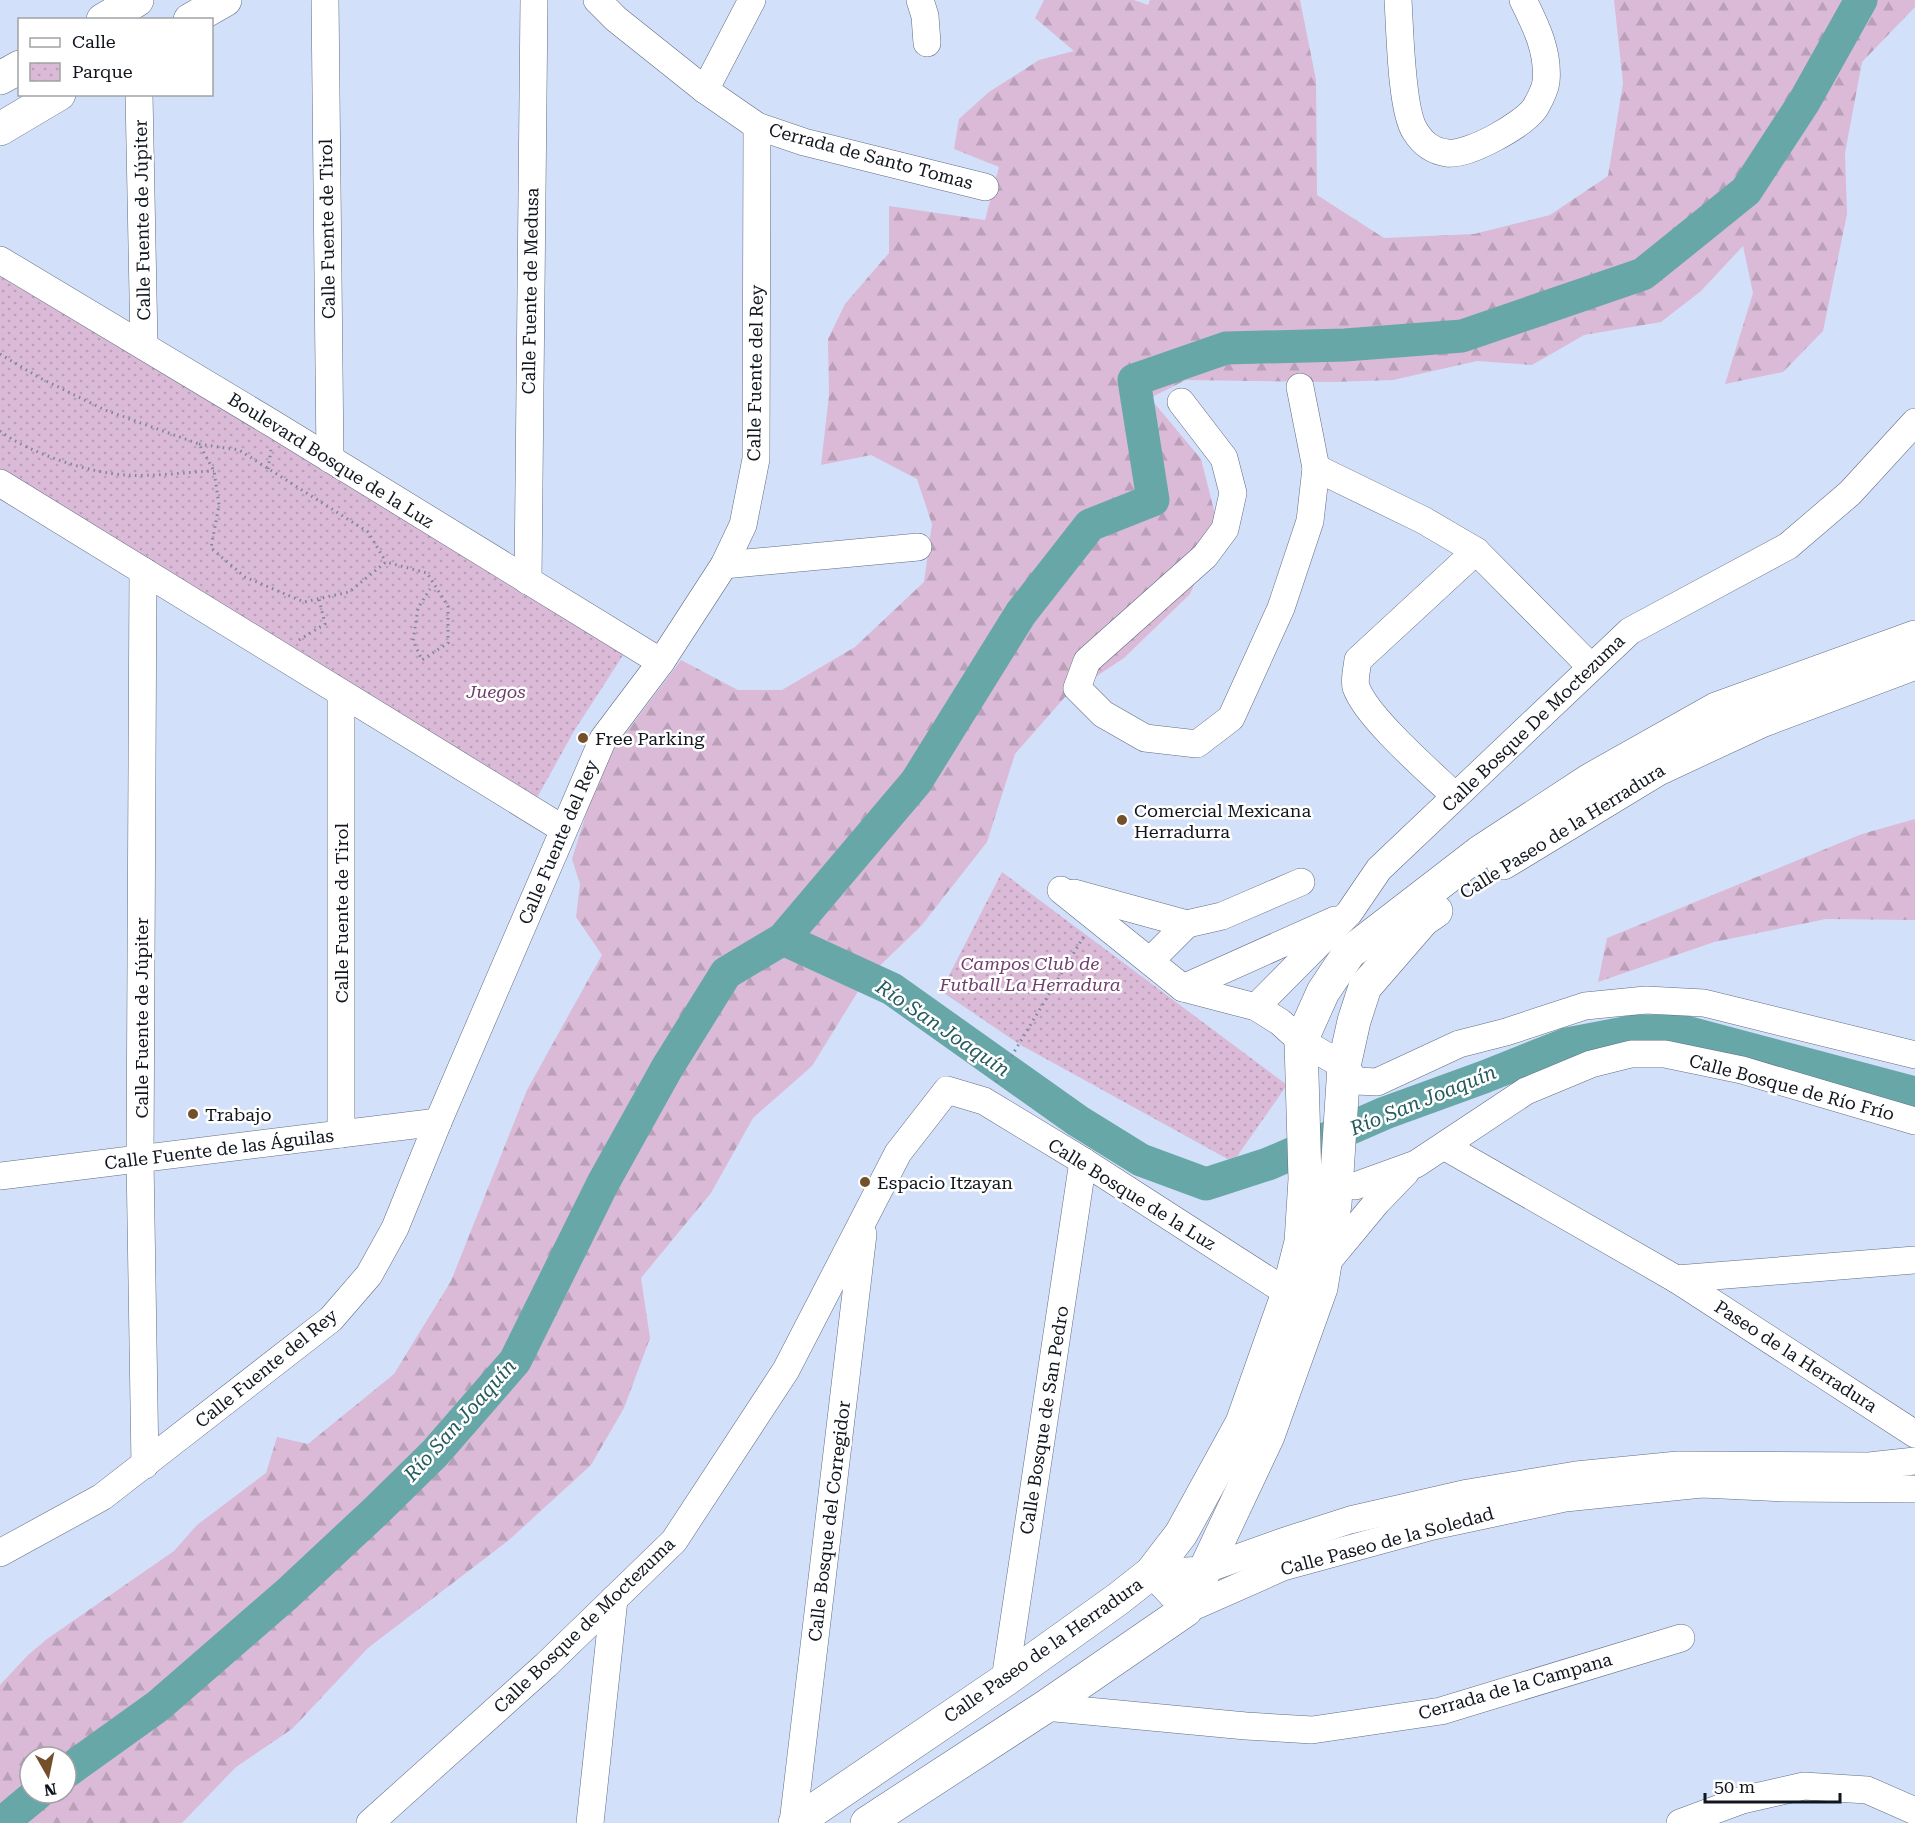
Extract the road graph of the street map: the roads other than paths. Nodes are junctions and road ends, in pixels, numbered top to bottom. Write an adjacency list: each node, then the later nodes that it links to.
1 (139, 0): 10 (main road); 11 (street)
2 (225, 0): 12 (main road)
3 (325, 0): 27 (street, Calle Fuente de Tirol)
4 (534, 0): 34 (street, Calle Fuente de Medusa)
5 (597, 0): 16 (street)
6 (752, 0): 16 (street)
7 (920, 0): 13 (street)
8 (1398, 0): 9 (street)
9 (1523, 0)
10 (107, 18)
11 (140, 18)
12 (194, 18)
13 (927, 44)
14 (18, 68): 15 (main road)
15 (0, 78)
16 (705, 90): 19 (street)
17 (56, 96): 20 (main road)
18 (139, 96): 23 (street, Calle Fuente de Júpiter)
19 (757, 126): 21 (street, Cerrada de Santo Tomas); 32 (street, Calle Fuente del Rey)
20 (0, 129)
21 (985, 186)
22 (0, 260): 23 (street, Boulevard Bosque de la Luz)
23 (144, 345): 27 (street, Boulevard Bosque de la Luz)
24 (1300, 387): 28 (street)
25 (1181, 402): 28 (street)
26 (1915, 422): 38 (street, Calle Bosque De Moctezuma)
27 (330, 459): 34 (street, Boulevard Bosque de la Luz)
28 (1316, 468): 31 (street)
29 (0, 483): 33 (street)
30 (918, 547): 32 (street)
31 (1476, 551): 38 (street); 40 (street)
32 (724, 565): 36 (street, Calle Fuente del Rey)
33 (143, 571): 39 (street); 58 (street, Calle Fuente de Júpiter)
34 (528, 581): 36 (street, Boulevard Bosque de la Luz)
35 (1915, 637): 45 (main road, Calle Paseo de la Herradura)
36 (662, 662): 41 (street, Calle Fuente del Rey)
37 (1915, 663): 47 (main road, Calle Paseo de la Herradura)
38 (1592, 667): 40 (street, Calle Bosque De Moctezuma)
39 (341, 693): 41 (street); 56 (street, Calle Fuente de Tirol)
40 (1455, 796): 43 (street, Calle Bosque De Moctezuma)
41 (563, 829): 55 (street, Calle Fuente del Rey)
42 (1301, 882): 44 (street)
43 (1349, 913): 45 (street); 48 (street); 49 (street, Calle Bosque De Moctezuma)
44 (1187, 924): 46 (street); 46 (street)
45 (1349, 953): 47 (street); 50 (main road, Calle Paseo de la Herradura)
46 (1150, 961): 48 (street)
47 (1376, 974): 52 (main road, Calle Paseo de la Herradura)
48 (1183, 988): 49 (street)
49 (1256, 1007): 50 (street)
50 (1301, 1041): 52 (street); 62 (main road, Calle Paseo de la Herradura)
51 (1915, 1055): 52 (street)
52 (1344, 1067): 62 (main road, Calle Paseo de la Herradura)
53 (947, 1090): 59 (street, Calle Bosque de la Luz); 63 (street, Calle Bosque de Moctezuma)
54 (1915, 1120): 57 (street, Calle Bosque de Río Frío)
55 (438, 1122): 56 (street, Calle Fuente de las Águilas); 70 (street, Calle Fuente del Rey)
56 (340, 1134): 58 (street, Calle Fuente de las Águilas)
57 (1444, 1146): 60 (street, Calle Bosque de Río Frío); 66 (street)
58 (140, 1159): 61 (street, Calle Fuente de las Águilas); 70 (street, Calle Fuente de Júpiter)
59 (1083, 1161): 67 (street, Calle Bosque de la Luz); 81 (street, Calle Bosque de San Pedro)
60 (1416, 1164): 62 (street, Calle Bosque de Río Frío); 65 (street, Calle Paseo de la Herradura)
61 (0, 1176)
62 (1321, 1182): 65 (main road, Calle Paseo de la Herradura); 67 (main road, Calle Paseo de la Herradura)
63 (865, 1218): 76 (street, Calle Bosque de Moctezuma); 86 (street, Calle Bosque del Corregidor)
64 (1915, 1260): 66 (street)
65 (1324, 1266): 67 (main road, Calle Paseo de la Herradura)
66 (1676, 1279): 68 (street, Paseo de la Herradura)
67 (1302, 1298): 74 (main road, Calle Paseo de la Herradura); 75 (main road, Calle Paseo de la Herradura)
68 (1915, 1434)
69 (1915, 1461): 71 (street, Calle Paseo de la Soledad)
70 (145, 1465): 73 (street, Calle Fuente del Rey)
71 (1783, 1476): 72 (street, Calle Paseo de la Soledad); 74 (street, Calle Paseo de la Soledad); 78 (street, Calle Paseo de la Soledad)
72 (1915, 1489)
73 (0, 1553)
74 (1204, 1570): 75 (street, Calle Paseo de la Soledad); 78 (main road, Calle Paseo de la Herradura)
75 (1151, 1573): 77 (main road, Calle Paseo de la Herradura); 78 (street)
76 (614, 1599): 84 (street, Calle Bosque de Moctezuma); 85 (street)
77 (1118, 1599): 80 (main road); 81 (main road, Calle Paseo de la Herradura)
78 (1186, 1610): 80 (main road)
79 (1681, 1638): 82 (street, Cerrada de la Campana)
80 (1129, 1649): 82 (main road)
81 (1005, 1680): 86 (main road, Calle Paseo de la Herradura)
82 (1045, 1707): 87 (main road)
83 (1915, 1812): 88 (street)
84 (370, 1823)
85 (590, 1823)
86 (794, 1823)
87 (867, 1823)
88 (1680, 1823)

